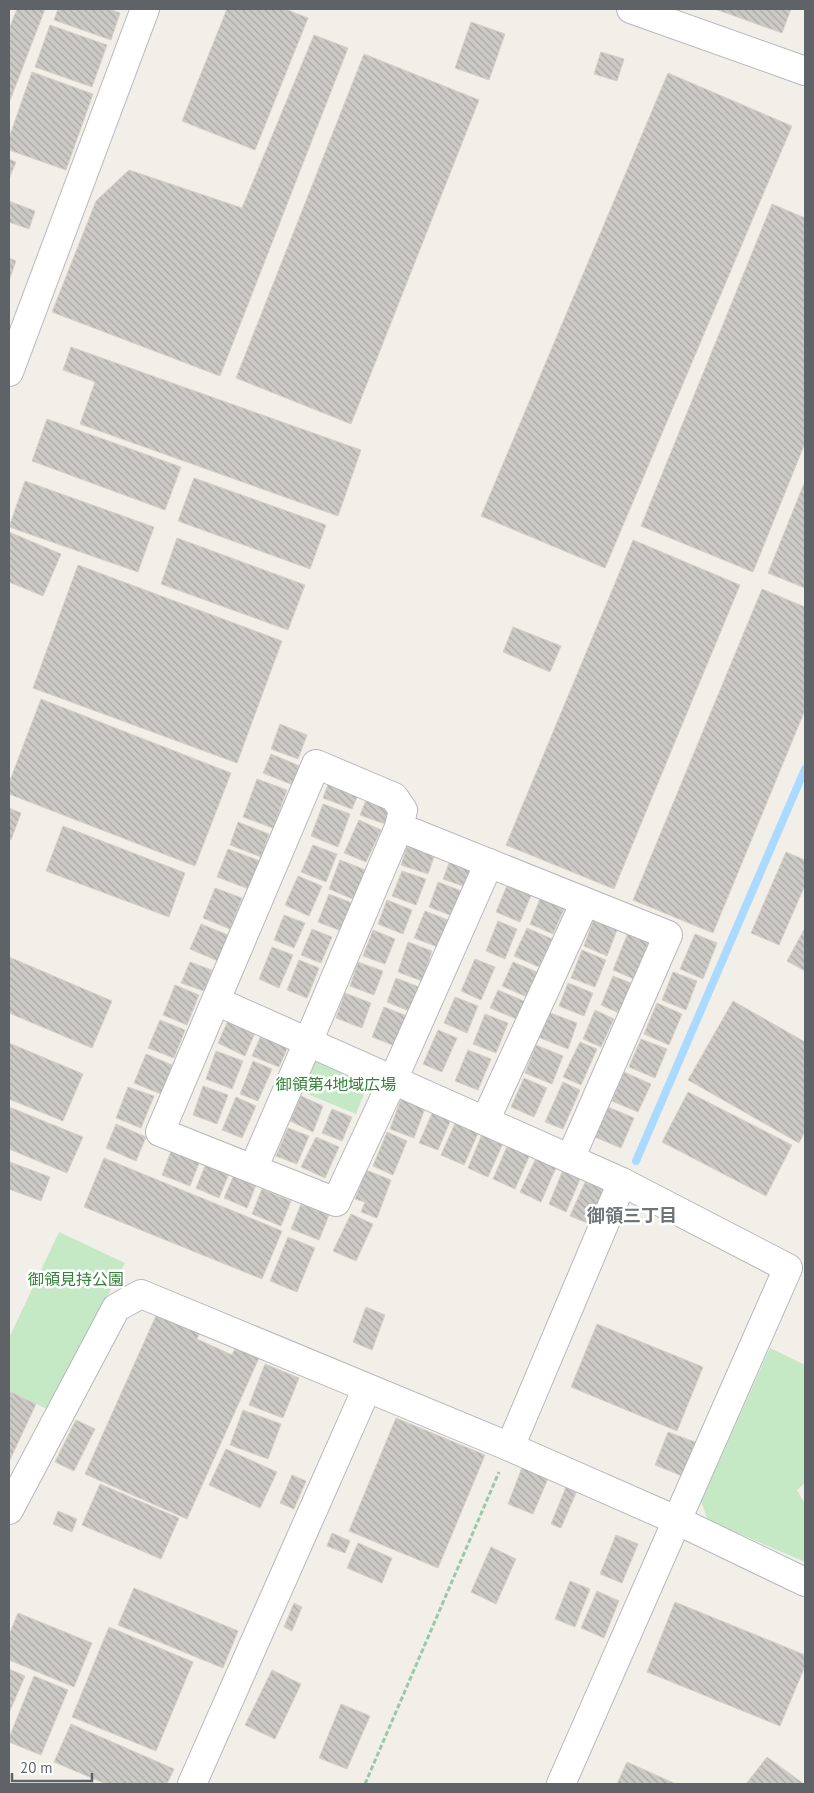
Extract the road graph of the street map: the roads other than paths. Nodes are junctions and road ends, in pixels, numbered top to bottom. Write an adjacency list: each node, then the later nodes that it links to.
1 (145, 9): 4 (street)
2 (631, 9): 3 (street)
3 (805, 71)
4 (9, 372)
5 (399, 827): 6 (street); 8 (street); 9 (street)
6 (490, 863): 7 (street); 10 (street)
7 (585, 902): 11 (street); 12 (street)
8 (216, 1001): 9 (street); 13 (street)
9 (308, 1042): 10 (street); 13 (street)
10 (393, 1080): 11 (street); 13 (street)
11 (484, 1121): 12 (street)
12 (570, 1159): 14 (street)
13 (253, 1169)
14 (622, 1182): 16 (street); 18 (street)
15 (367, 1388): 16 (street); 17 (street); 20 (street)
16 (510, 1447): 18 (street)
17 (9, 1510)
18 (676, 1520): 19 (street); 21 (street)
19 (805, 1582)
20 (192, 1784)
21 (561, 1784)

